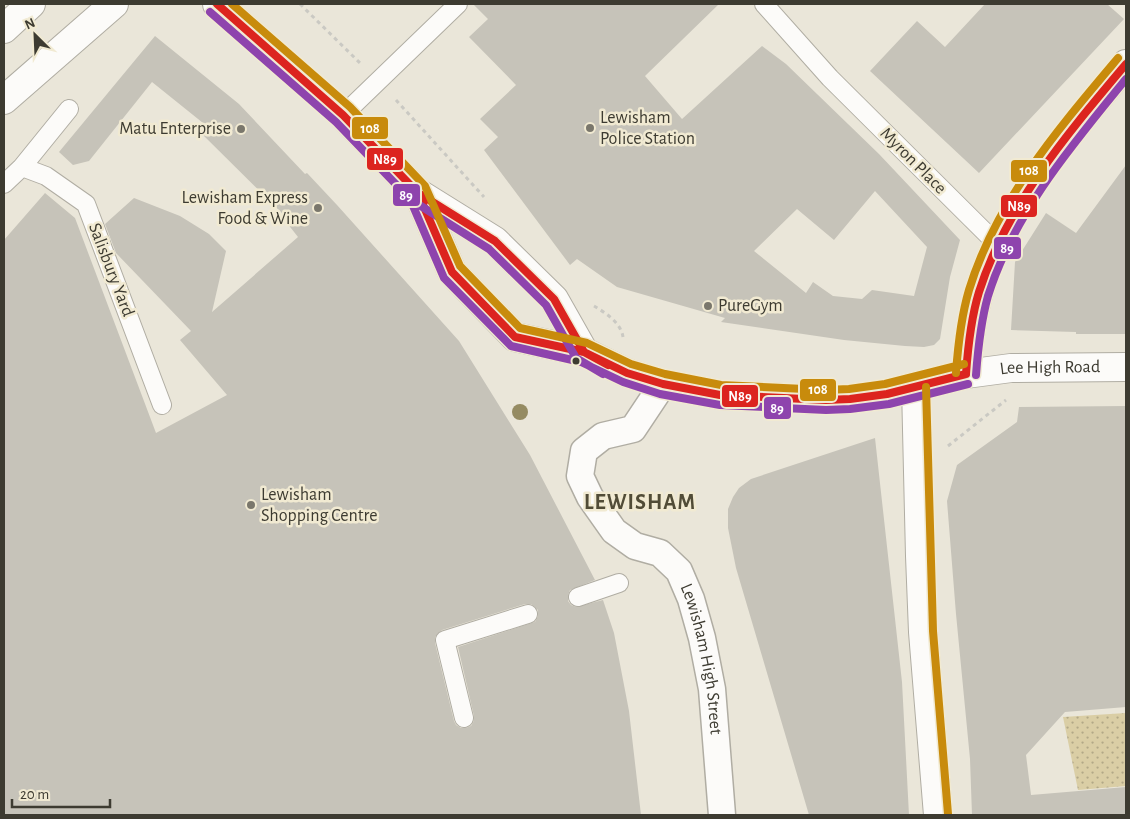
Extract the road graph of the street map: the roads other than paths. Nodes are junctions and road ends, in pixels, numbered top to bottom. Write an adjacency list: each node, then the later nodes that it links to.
1 (31, 4): 6 (main road)
2 (114, 4): 8 (main road)
3 (216, 4): 10 (main road)
4 (458, 4): 10 (lane)
5 (764, 4): 14 (lane, Myron Place)
6 (4, 28)
7 (1126, 64): 14 (main road)
8 (4, 100)
9 (69, 109): 11 (lane)
10 (343, 115): 13 (main road)
11 (22, 167): 12 (lane); 20 (lane, Salisbury Yard)
12 (4, 184)
13 (418, 193): 15 (main road); 15 (main road)
14 (997, 244): 17 (main road)
15 (584, 352): 18 (main road)
16 (1126, 367): 17 (main road, Lee High Road)
17 (966, 374): 19 (main road, Lee High Road)
18 (663, 384): 19 (main road); 25 (street, Lewisham High Street)
19 (916, 386): 26 (main road)
20 (162, 405)
21 (619, 583): 22 (lane)
22 (578, 597)
23 (528, 614): 24 (lane)
24 (464, 718)
25 (722, 815)
26 (938, 815)

